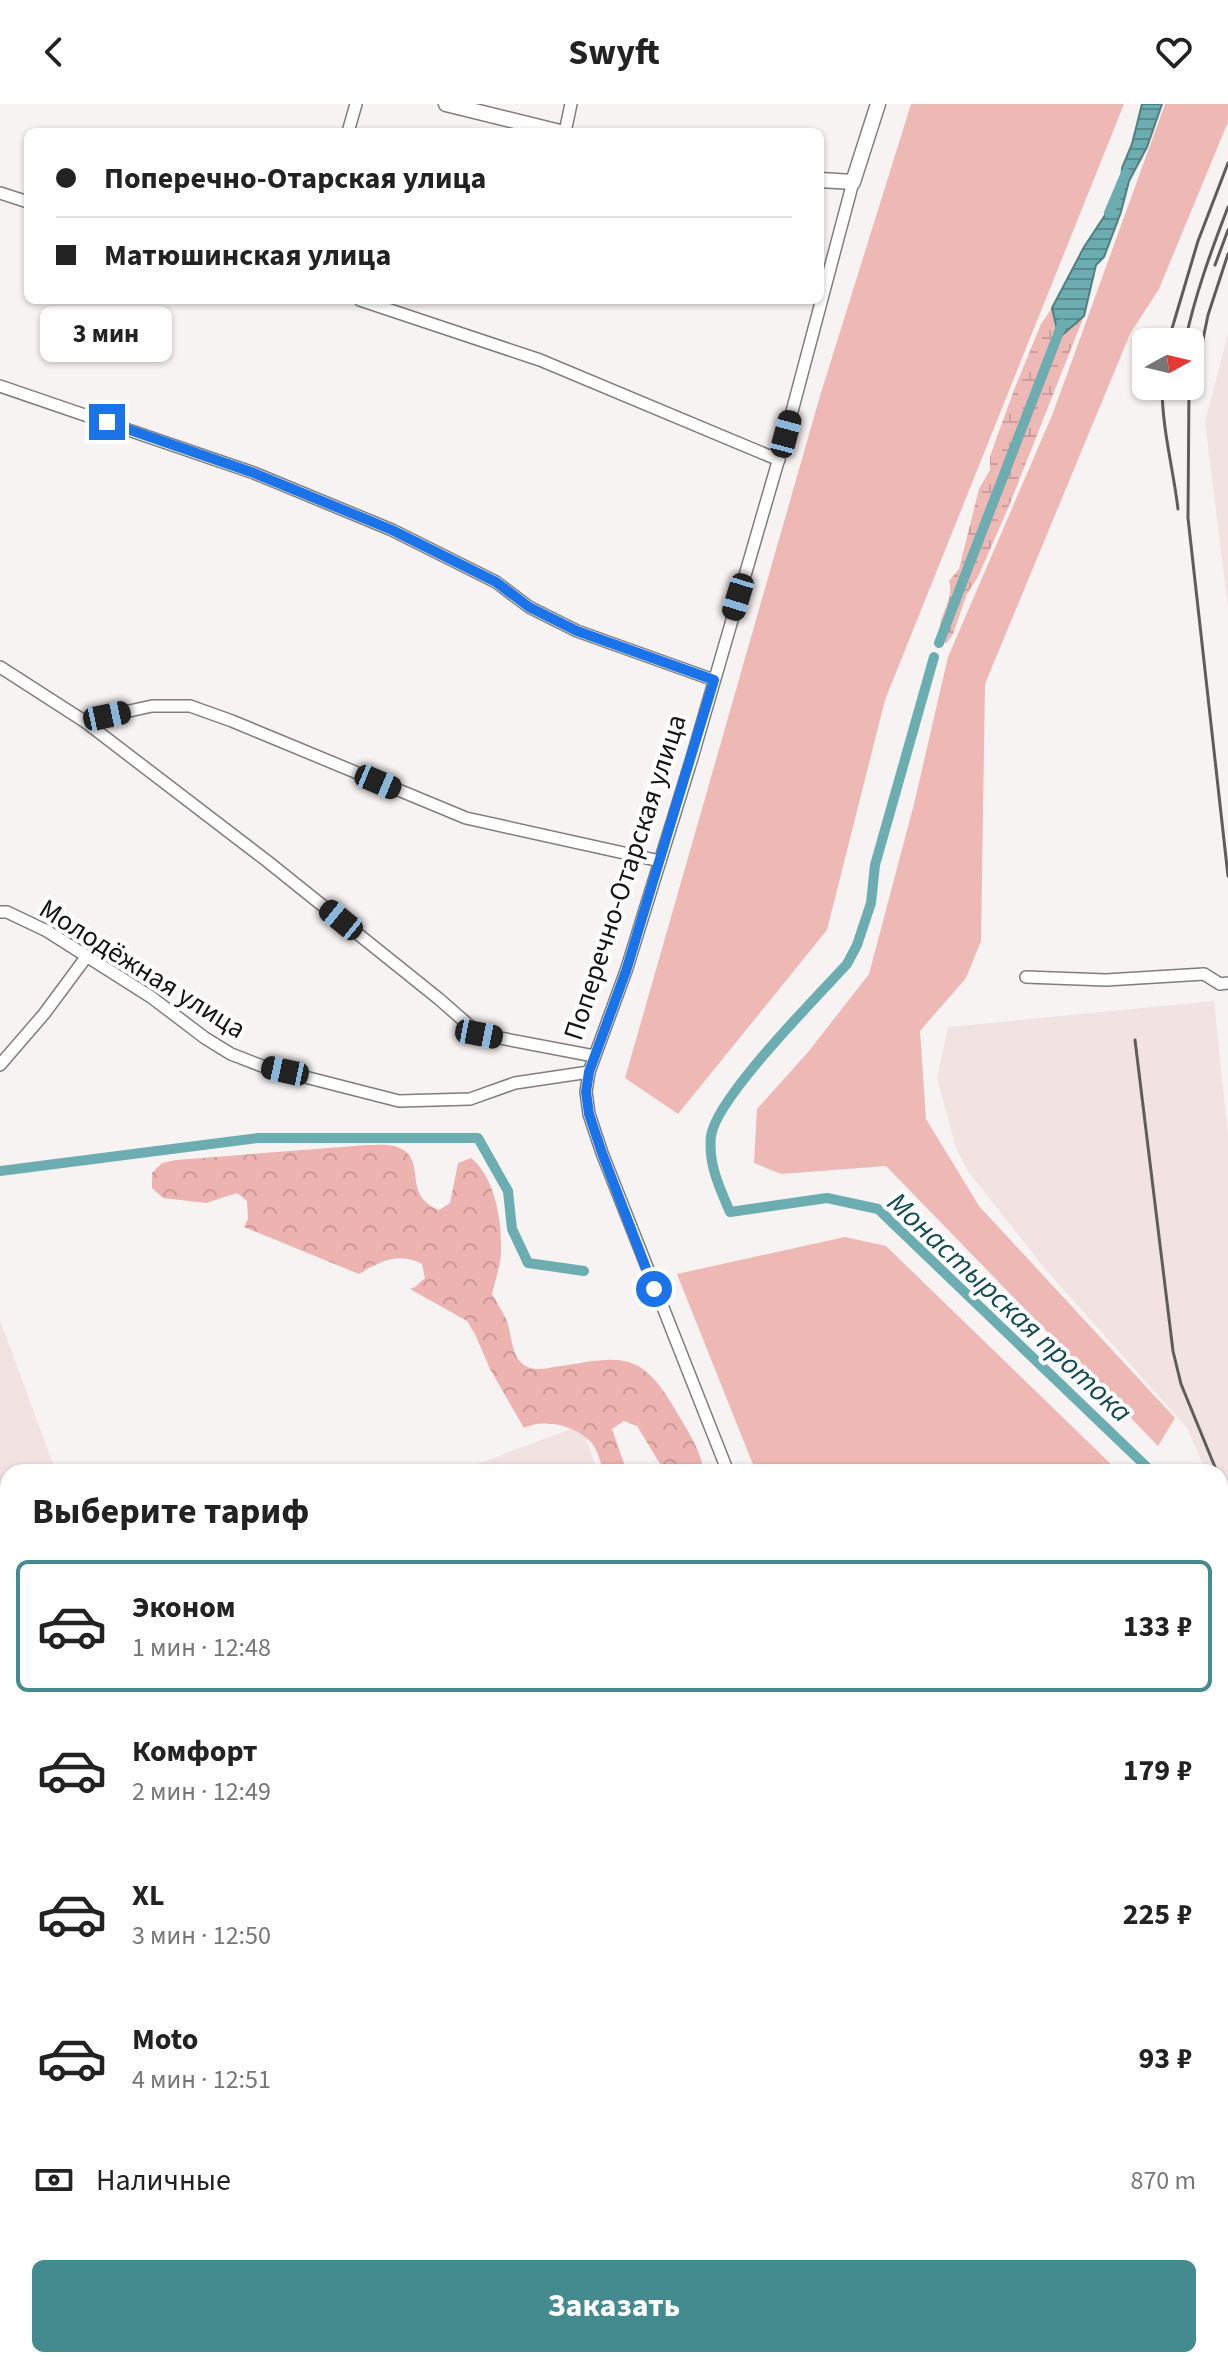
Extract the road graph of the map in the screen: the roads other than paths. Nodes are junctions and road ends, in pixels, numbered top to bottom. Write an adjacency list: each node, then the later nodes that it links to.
1 (356, 104): 5 (street)
2 (446, 104): 6 (street)
3 (571, 104): 7 (street)
4 (878, 104): 9 (street, Поперечно-Отарская улица)
5 (349, 128)
6 (546, 128)
7 (564, 128)
8 (824, 180): 9 (street)
9 (853, 182): 12 (street, Поперечно-Отарская улица)
10 (0, 193): 11 (street)
11 (24, 201)
12 (824, 291)
13 (372, 304): 16 (street)
14 (821, 304): 16 (street, Поперечно-Отарская улица)
15 (0, 386): 18 (street)
16 (779, 460): 18 (street, Поперечно-Отарская улица)
17 (0, 667): 19 (street)
18 (714, 680): 20 (street, Поперечно-Отарская улица)
19 (84, 721): 20 (street); 25 (street)
20 (660, 861): 25 (street, Поперечно-Отарская улица)
21 (0, 912): 22 (street, Молодёжная улица)
22 (87, 956): 26 (street); 27 (street, Молодёжная улица)
23 (1026, 977): 24 (street)
24 (1228, 983)
25 (594, 1056): 27 (street, Поперечно-Отарская улица)
26 (0, 1065)
27 (589, 1072): 28 (street, Поперечно-Отарская улица)
28 (725, 1464)

